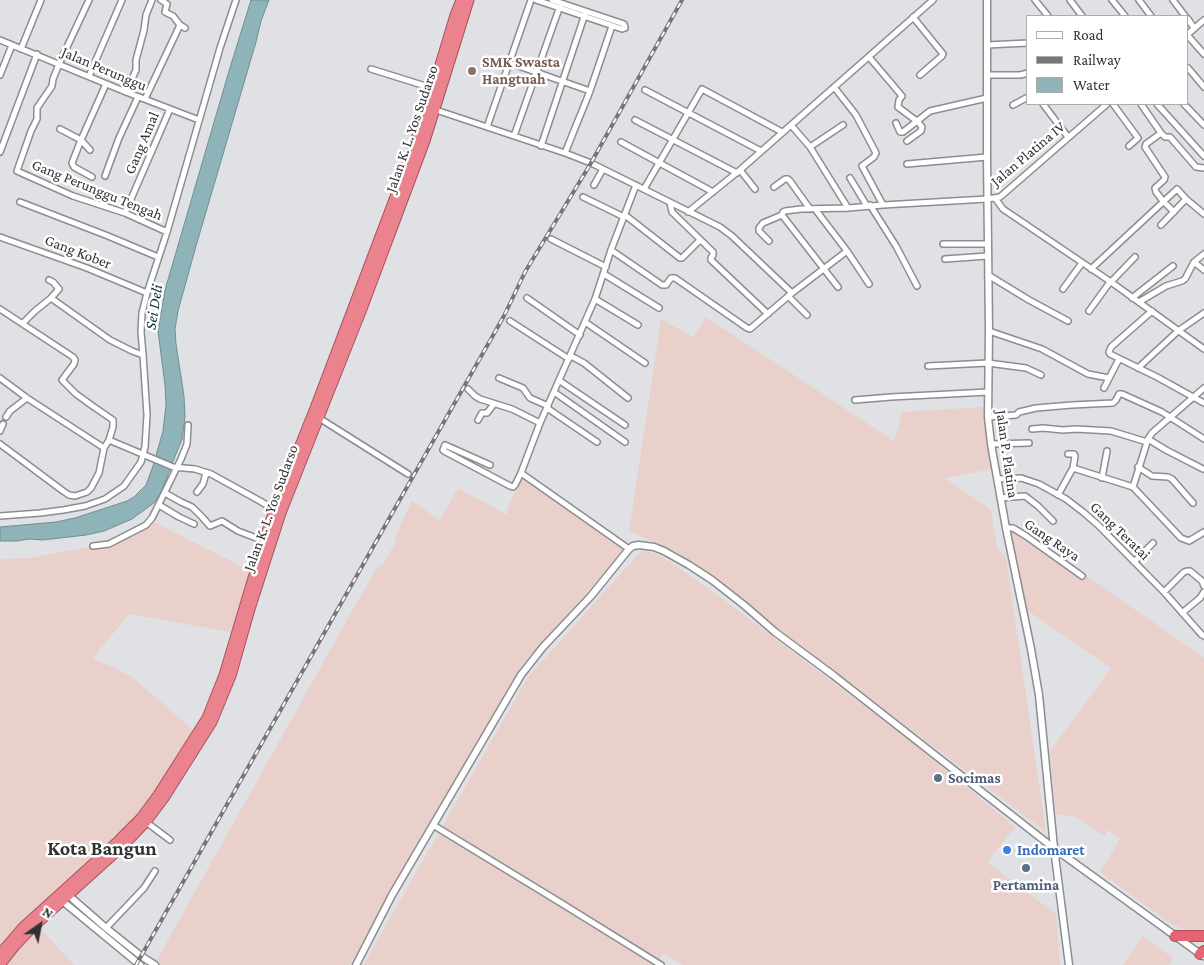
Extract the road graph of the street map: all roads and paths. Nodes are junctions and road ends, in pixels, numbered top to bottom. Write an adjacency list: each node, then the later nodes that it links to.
1 (41, 0): 37 (street)
2 (89, 0): 41 (street)
3 (122, 0): 50 (street)
4 (152, 0): 58 (street)
5 (161, 0): 62 (street)
6 (236, 0): 73 (street)
7 (461, 0): 55 (highway, Jalan K. L. Yos Sudarso)
8 (469, 0): 55 (highway, Jalan K. L. Yos Sudarso)
9 (531, 0): 42 (street)
10 (536, 0): 19 (street)
11 (552, 0): 19 (street)
12 (934, 0): 26 (street)
13 (987, 0): 36 (street, Jalan P. Platina)
14 (1035, 0): 21 (street)
15 (1070, 0): 22 (street)
16 (1112, 0): 23 (street)
17 (1138, 0): 24 (street)
18 (1173, 0): 25 (street)
19 (560, 5): 20 (street); 45 (street)
20 (585, 14): 29 (street); 29 (street); 51 (street)
21 (1047, 15)
22 (1081, 15)
23 (1124, 15)
24 (1150, 15)
25 (1184, 15)
26 (913, 17): 40 (street); 48 (street)
27 (1189, 20): 30 (street)
28 (1204, 20): 30 (street)
29 (612, 26): 57 (street)
30 (1194, 28): 31 (street)
31 (1189, 34)
32 (1189, 36): 39 (street)
33 (0, 40): 35 (street, Jalan Perunggu)
34 (1026, 43): 36 (street)
35 (12, 45): 37 (street, Jalan Perunggu); 47 (street)
36 (987, 45): 49 (street, Jalan P. Platina)
37 (21, 49): 38 (street, Jalan Perunggu)
38 (37, 54): 41 (street, Jalan Perunggu); 95 (street)
39 (1204, 54)
40 (869, 57): 53 (street); 75 (street)
41 (59, 64): 50 (street, Jalan Perunggu); 126 (street, Gang Perunggu Tengah)
42 (510, 64): 45 (street); 80 (street)
43 (371, 69): 55 (street)
44 (1189, 69): 54 (street)
45 (536, 72): 51 (street); 84 (street)
46 (1026, 74): 49 (street)
47 (0, 75)
48 (920, 75)
49 (987, 75): 60 (street, Jalan P. Platina)
50 (88, 76): 52 (street, Jalan Perunggu)
51 (563, 82): 57 (street); 90 (street)
52 (106, 84): 58 (street, Jalan Perunggu); 87 (street)
53 (834, 87): 77 (street); 120 (street)
54 (1204, 87)
55 (437, 90): 71 (highway, Jalan K. L. Yos Sudarso); 247 (highway, Jalan K. L. Yos Sudarso)
56 (646, 90): 72 (street)
57 (590, 91): 96 (street)
58 (126, 92): 59 (street, Jalan Perunggu)
59 (138, 97): 62 (street, Jalan Perunggu); 104 (street)
60 (987, 98): 75 (street); 98 (street, Jalan P. Platina)
61 (1026, 98): 63 (street)
62 (144, 100): 70 (street, Jalan Perunggu)
63 (1014, 105)
64 (1044, 105): 85 (street)
65 (1106, 105): 85 (street, Jalan Platina IV)
66 (1114, 105): 91 (street)
67 (1142, 105): 83 (street)
68 (1158, 105): 97 (street)
69 (1185, 105): 79 (street)
70 (170, 109): 73 (street, Jalan Perunggu); 126 (street, Gang Amal)
71 (436, 110): 80 (street); 210 (highway, Jalan K. L. Yos Sudarso)
72 (688, 113): 82 (street); 86 (street); 94 (street)
73 (200, 120): 131 (street)
74 (635, 120): 86 (street)
75 (916, 121): 76 (street); 88 (street)
76 (896, 123)
77 (791, 125): 82 (street); 92 (street)
78 (843, 125): 92 (street)
79 (1204, 125)
80 (487, 127): 84 (street)
81 (60, 129): 87 (street)
82 (782, 132): 94 (street)
83 (1161, 133): 101 (street); 117 (street)
84 (514, 136): 90 (street)
85 (1068, 137): 114 (street, Jalan Platina IV)
86 (673, 139): 99 (street); 103 (street)
87 (81, 140): 93 (street); 105 (street)
88 (907, 141)
89 (621, 142): 99 (street)
90 (542, 146): 96 (street)
91 (1129, 146)
92 (810, 147): 122 (street)
93 (90, 150)
94 (761, 151): 103 (street)
95 (0, 152)
96 (565, 153): 102 (street)
97 (1204, 156)
98 (987, 157): 100 (street); 115 (street, Jalan P. Platina)
99 (659, 162): 110 (street); 112 (street)
100 (907, 164)
101 (1204, 168)
102 (603, 169): 107 (street); 108 (street)
103 (738, 172): 111 (street); 112 (street)
104 (105, 176)
105 (92, 177)
106 (850, 178): 121 (street)
107 (594, 185)
108 (636, 185): 110 (street); 129 (street)
109 (774, 187): 123 (street)
110 (644, 189): 119 (street)
111 (755, 189)
112 (713, 192): 124 (street)
113 (583, 197): 129 (street)
114 (995, 198): 115 (street, Jalan Platina IV); 146 (street)
115 (987, 199): 120 (street, Jalan Platina IV); 137 (street, Jalan P. Platina)
116 (1186, 200): 117 (street); 125 (street); 127 (street)
117 (1163, 201): 125 (street); 150 (street)
118 (20, 202): 143 (street)
119 (670, 203): 124 (street); 134 (street)
120 (883, 204): 121 (street, Jalan Platina IV)
121 (868, 206): 122 (street, Jalan Platina IV); 157 (street)
122 (848, 208): 123 (street, Jalan Platina IV)
123 (813, 209): 128 (street, Jalan Platina IV); 139 (street)
124 (688, 212): 161 (street)
125 (1174, 212): 130 (street)
126 (125, 214): 131 (street, Gang Perunggu Tengah)
127 (1204, 214)
128 (782, 215): 135 (street, Jalan Platina IV); 149 (street)
129 (624, 216): 134 (street); 138 (street)
130 (1162, 225)
131 (167, 232): 143 (street)
132 (0, 237): 160 (street, Gang Kober)
133 (551, 239): 148 (street)
134 (700, 240): 172 (street)
135 (768, 241)
136 (944, 244): 137 (street)
137 (987, 244): 141 (street, Jalan P. Platina)
138 (611, 250): 148 (street); 172 (street)
139 (847, 252): 149 (street); 156 (street)
140 (1204, 254): 145 (street)
141 (987, 256): 144 (street); 153 (street, Jalan P. Platina)
142 (1135, 257): 155 (street)
143 (158, 258): 160 (street)
144 (945, 259)
145 (1194, 262): 151 (street); 166 (street)
146 (1082, 263): 150 (street); 159 (street)
147 (1173, 266): 164 (street)
148 (606, 267): 152 (street)
149 (823, 269): 158 (street); 161 (street)
150 (1091, 269): 155 (street)
151 (1204, 270)
152 (604, 274): 165 (street); 167 (street)
153 (988, 275): 175 (street); 179 (street, Jalan P. Platina)
154 (49, 280): 162 (street)
155 (1111, 282): 164 (street); 169 (street)
156 (869, 284)
157 (917, 286)
158 (838, 287)
159 (1063, 289)
160 (147, 293): 183 (street)
161 (790, 295): 172 (street); 173 (street)
162 (51, 298): 177 (street); 183 (street)
163 (527, 298): 181 (street)
164 (1132, 298): 166 (street)
165 (595, 299): 176 (street); 178 (street)
166 (1139, 302): 170 (street)
167 (659, 308)
168 (0, 309): 177 (street)
169 (1089, 311)
170 (1152, 311): 180 (street); 185 (street)
171 (1204, 313): 180 (street)
172 (768, 314)
173 (807, 314)
174 (510, 321): 184 (street)
175 (1068, 321)
176 (585, 322): 181 (street); 186 (street)
177 (22, 324): 219 (street)
178 (638, 325)
179 (988, 331): 187 (street, Jalan P. Platina); 193 (street)
180 (1178, 331): 182 (street); 189 (street)
181 (580, 335): 184 (street)
182 (1204, 349)
183 (143, 355): 228 (street)
184 (570, 357): 194 (street); 202 (street)
185 (1119, 359): 189 (street); 193 (street)
186 (645, 363)
187 (988, 363): 188 (street); 190 (street); 199 (street, Jalan P. Platina)
188 (928, 366)
189 (1138, 368): 200 (street)
190 (1041, 375)
191 (0, 378): 201 (street)
192 (499, 378): 206 (street)
193 (1109, 378): 195 (street)
194 (560, 381): 198 (street); 214 (street)
195 (1104, 388)
196 (1204, 388): 200 (street)
197 (468, 389): 205 (street)
198 (554, 392): 206 (street); 222 (street)
199 (988, 392): 203 (street); 208 (street, Jalan P. Platina)
200 (1194, 397): 204 (street); 209 (street)
201 (27, 398): 207 (street); 226 (street)
202 (628, 398)
203 (855, 400)
204 (1204, 403)
205 (494, 404): 211 (street); 212 (street)
206 (547, 407): 212 (street); 221 (street)
207 (6, 416)
208 (988, 417): 209 (street); 225 (street, Jalan P. Platina)
209 (1170, 417): 218 (street); 220 (street)
210 (319, 418): 237 (street); 247 (highway, Jalan K. L. Yos Sudarso)
211 (478, 420)
212 (540, 423): 236 (street)
213 (2, 424): 217 (street)
214 (625, 424)
215 (188, 425): 231 (street)
216 (1032, 429): 220 (street)
217 (0, 431)
218 (1204, 439)
219 (109, 440): 226 (street); 228 (street)
220 (1148, 440): 232 (street); 234 (street)
221 (597, 442)
222 (625, 442)
223 (1029, 443): 225 (street)
224 (0, 444): 226 (street)
225 (991, 444): 239 (street, Jalan P. Platina)
226 (104, 448)
227 (1107, 451): 238 (street)
228 (144, 454): 231 (street); 248 (street)
229 (1068, 454): 233 (street)
230 (490, 465): 236 (street)
231 (175, 467): 235 (street); 242 (street)
232 (1138, 467): 240 (street); 245 (street)
233 (1073, 468): 238 (street); 243 (street)
234 (1203, 469)
235 (206, 472): 241 (street); 247 (street)
236 (521, 473): 256 (street)
237 (408, 474)
238 (1102, 478): 240 (street)
239 (998, 479): 243 (street, Gang Teratai); 244 (street, Jalan P. Platina)
240 (1133, 487): 252 (street)
241 (197, 492)
242 (165, 493): 246 (street); 253 (street)
243 (1058, 495): 257 (street, Gang Teratai)
244 (1001, 498): 249 (street); 251 (street, Jalan P. Platina)
245 (1193, 503)
246 (159, 504): 250 (street); 255 (street)
247 (277, 512): 253 (highway, Jalan K. L. Yos Sudarso); 264 (highway, Jalan K. L. Yos Sudarso)
248 (0, 516)
249 (1053, 521)
250 (194, 524)
251 (1006, 528): 258 (street, Gang Raya); 267 (street, Jalan P. Platina)
252 (1204, 532)
253 (264, 541): 269 (highway, Jalan K. L. Yos Sudarso)
254 (1153, 543): 257 (street)
255 (93, 546)
256 (629, 549): 265 (street); 267 (street)
257 (1134, 562): 260 (street, Gang Teratai)
258 (1082, 576)
259 (1204, 586): 260 (street)
260 (1164, 592): 262 (street, Gang Teratai)
261 (1204, 592): 262 (street)
262 (1182, 613): 263 (street, Gang Teratai)
263 (1204, 636)
264 (146, 822): 266 (street); 269 (highway, Jalan K. L. Yos Sudarso)
265 (433, 826): 278 (street); 279 (street)
266 (170, 840)
267 (1054, 848): 271 (street); 280 (street, Jalan P. Platina)
268 (155, 871): 270 (street)
269 (63, 895): 270 (street); 273 (highway, Jalan K. L. Yos Sudarso); 275 (highway, Jalan K. L. Yos Sudarso); 276 (street)
270 (106, 928): 277 (street)
271 (1174, 936): 272 (highway); 274 (street)
272 (1204, 936)
273 (0, 954)
274 (1203, 954)
275 (0, 965)
276 (140, 965)
277 (155, 965)
278 (356, 965)
279 (661, 965)
280 (1069, 965)

